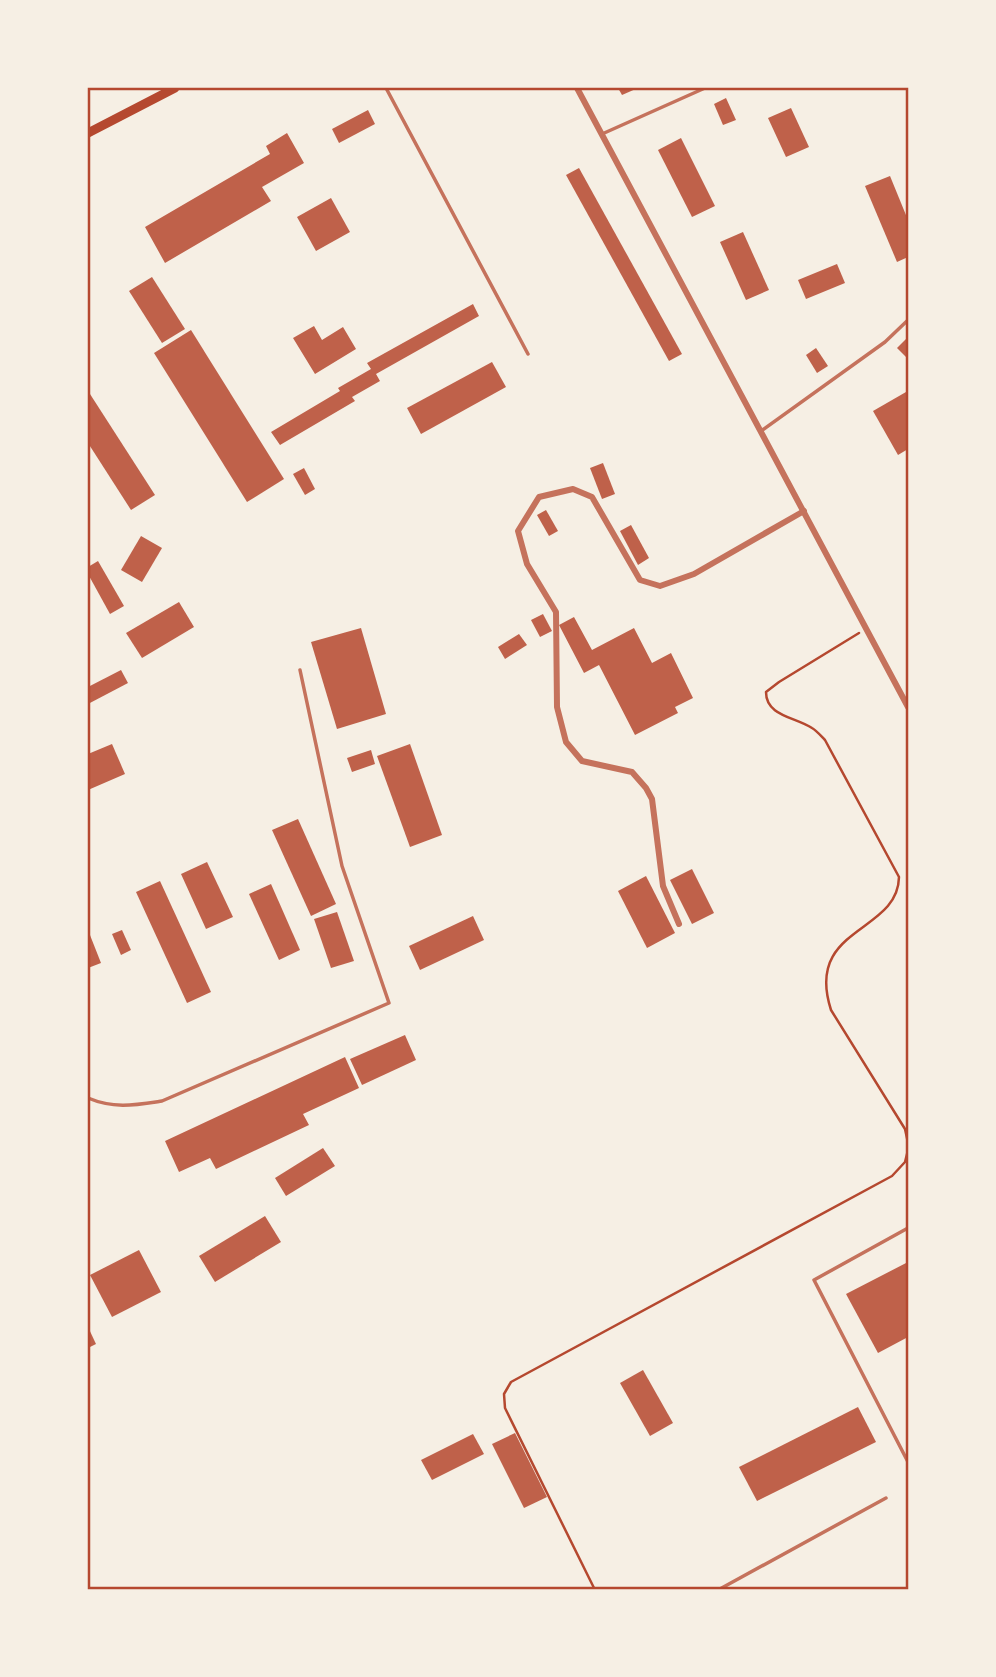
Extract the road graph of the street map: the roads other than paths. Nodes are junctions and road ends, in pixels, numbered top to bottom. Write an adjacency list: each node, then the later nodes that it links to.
1 (175, 88): 5 (main road)
2 (386, 88): 8 (lane)
3 (577, 88): 6 (street)
4 (705, 88): 6 (lane)
5 (88, 133)
6 (602, 134): 9 (street)
7 (908, 320): 9 (lane)
8 (527, 354)
9 (761, 431): 10 (street)
10 (804, 511): 12 (street); 13 (street)
11 (300, 670): 14 (lane)
12 (908, 707)
13 (679, 924)
14 (88, 1098)
15 (908, 1228): 16 (lane)
16 (908, 1462)
17 (886, 1498): 18 (lane)
18 (718, 1590)

